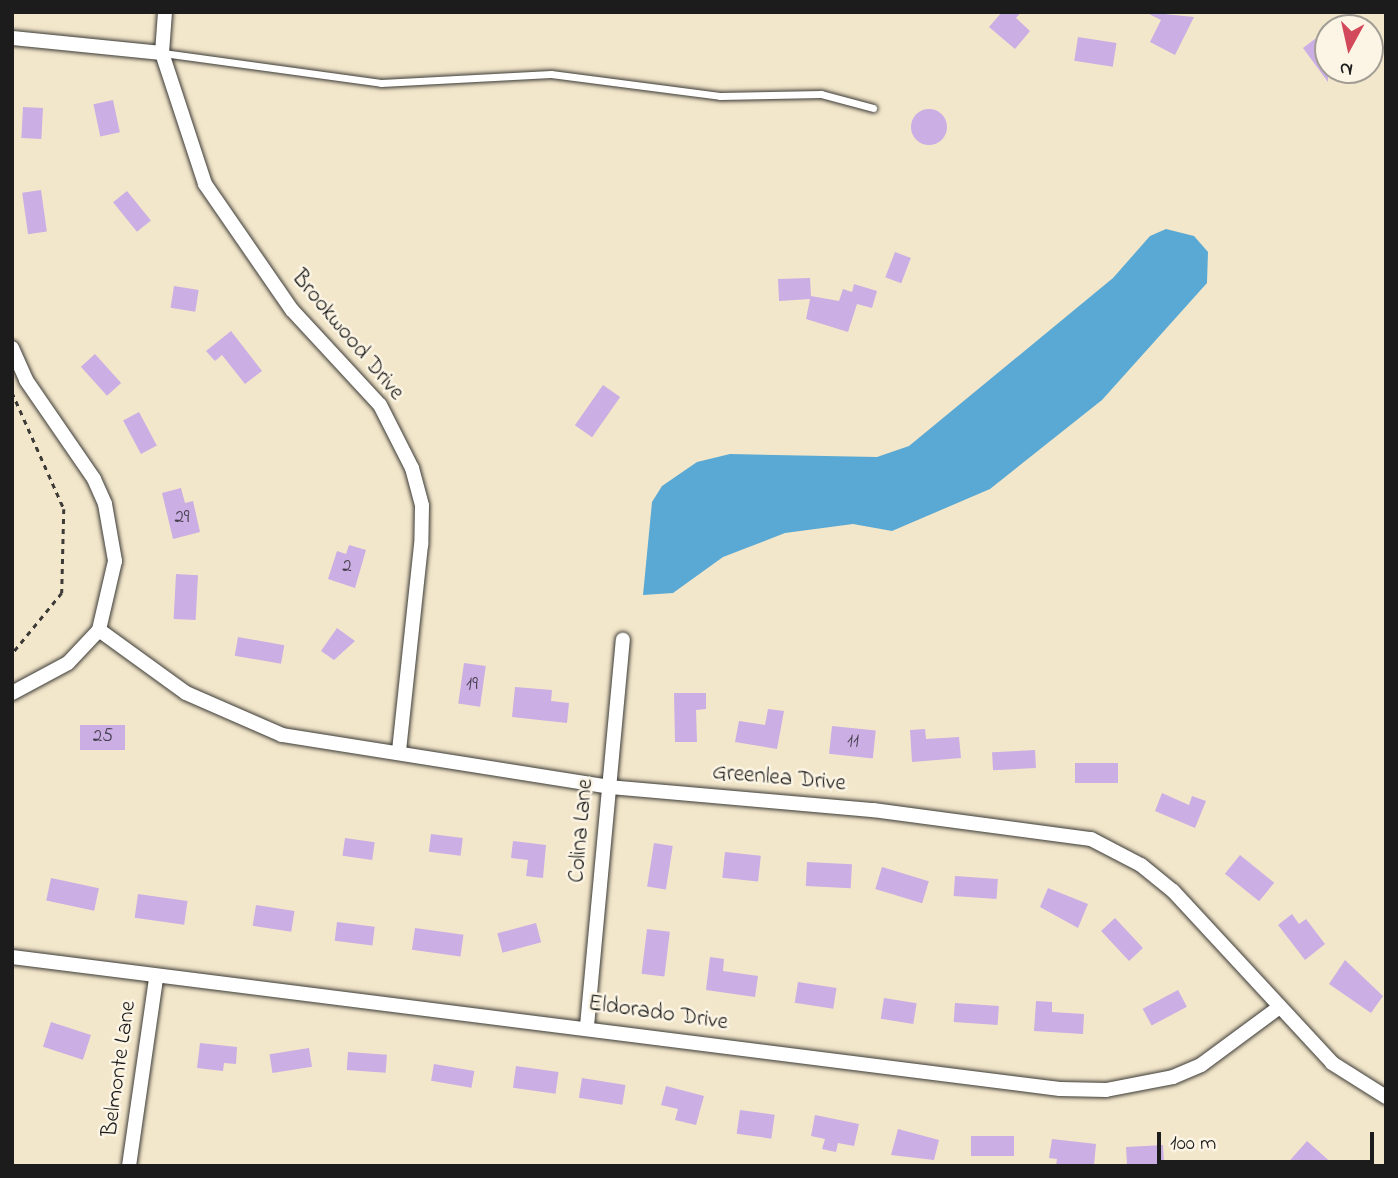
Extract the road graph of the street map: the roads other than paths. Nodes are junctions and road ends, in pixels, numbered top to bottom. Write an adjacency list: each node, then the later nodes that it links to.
1 (165, 12): 3 (street)
2 (12, 38): 3 (street)
3 (162, 53): 4 (lane); 9 (street, Brookwood Drive)
4 (873, 108)
5 (12, 348): 6 (street)
6 (99, 630): 8 (street); 9 (street, Greenlea Drive)
7 (623, 640): 10 (street, Colina Lane)
8 (12, 693)
9 (399, 751): 10 (street, Greenlea Drive)
10 (608, 787): 13 (street, Greenlea Drive); 14 (street, Colina Lane)
11 (12, 957): 12 (street, Eldorado Drive)
12 (156, 978): 14 (street, Eldorado Drive); 16 (street, Belmonte Lane)
13 (1277, 1009): 14 (street, Eldorado Drive); 15 (street, Greenlea Drive)
14 (587, 1026)
15 (1386, 1097)
16 (129, 1166)

